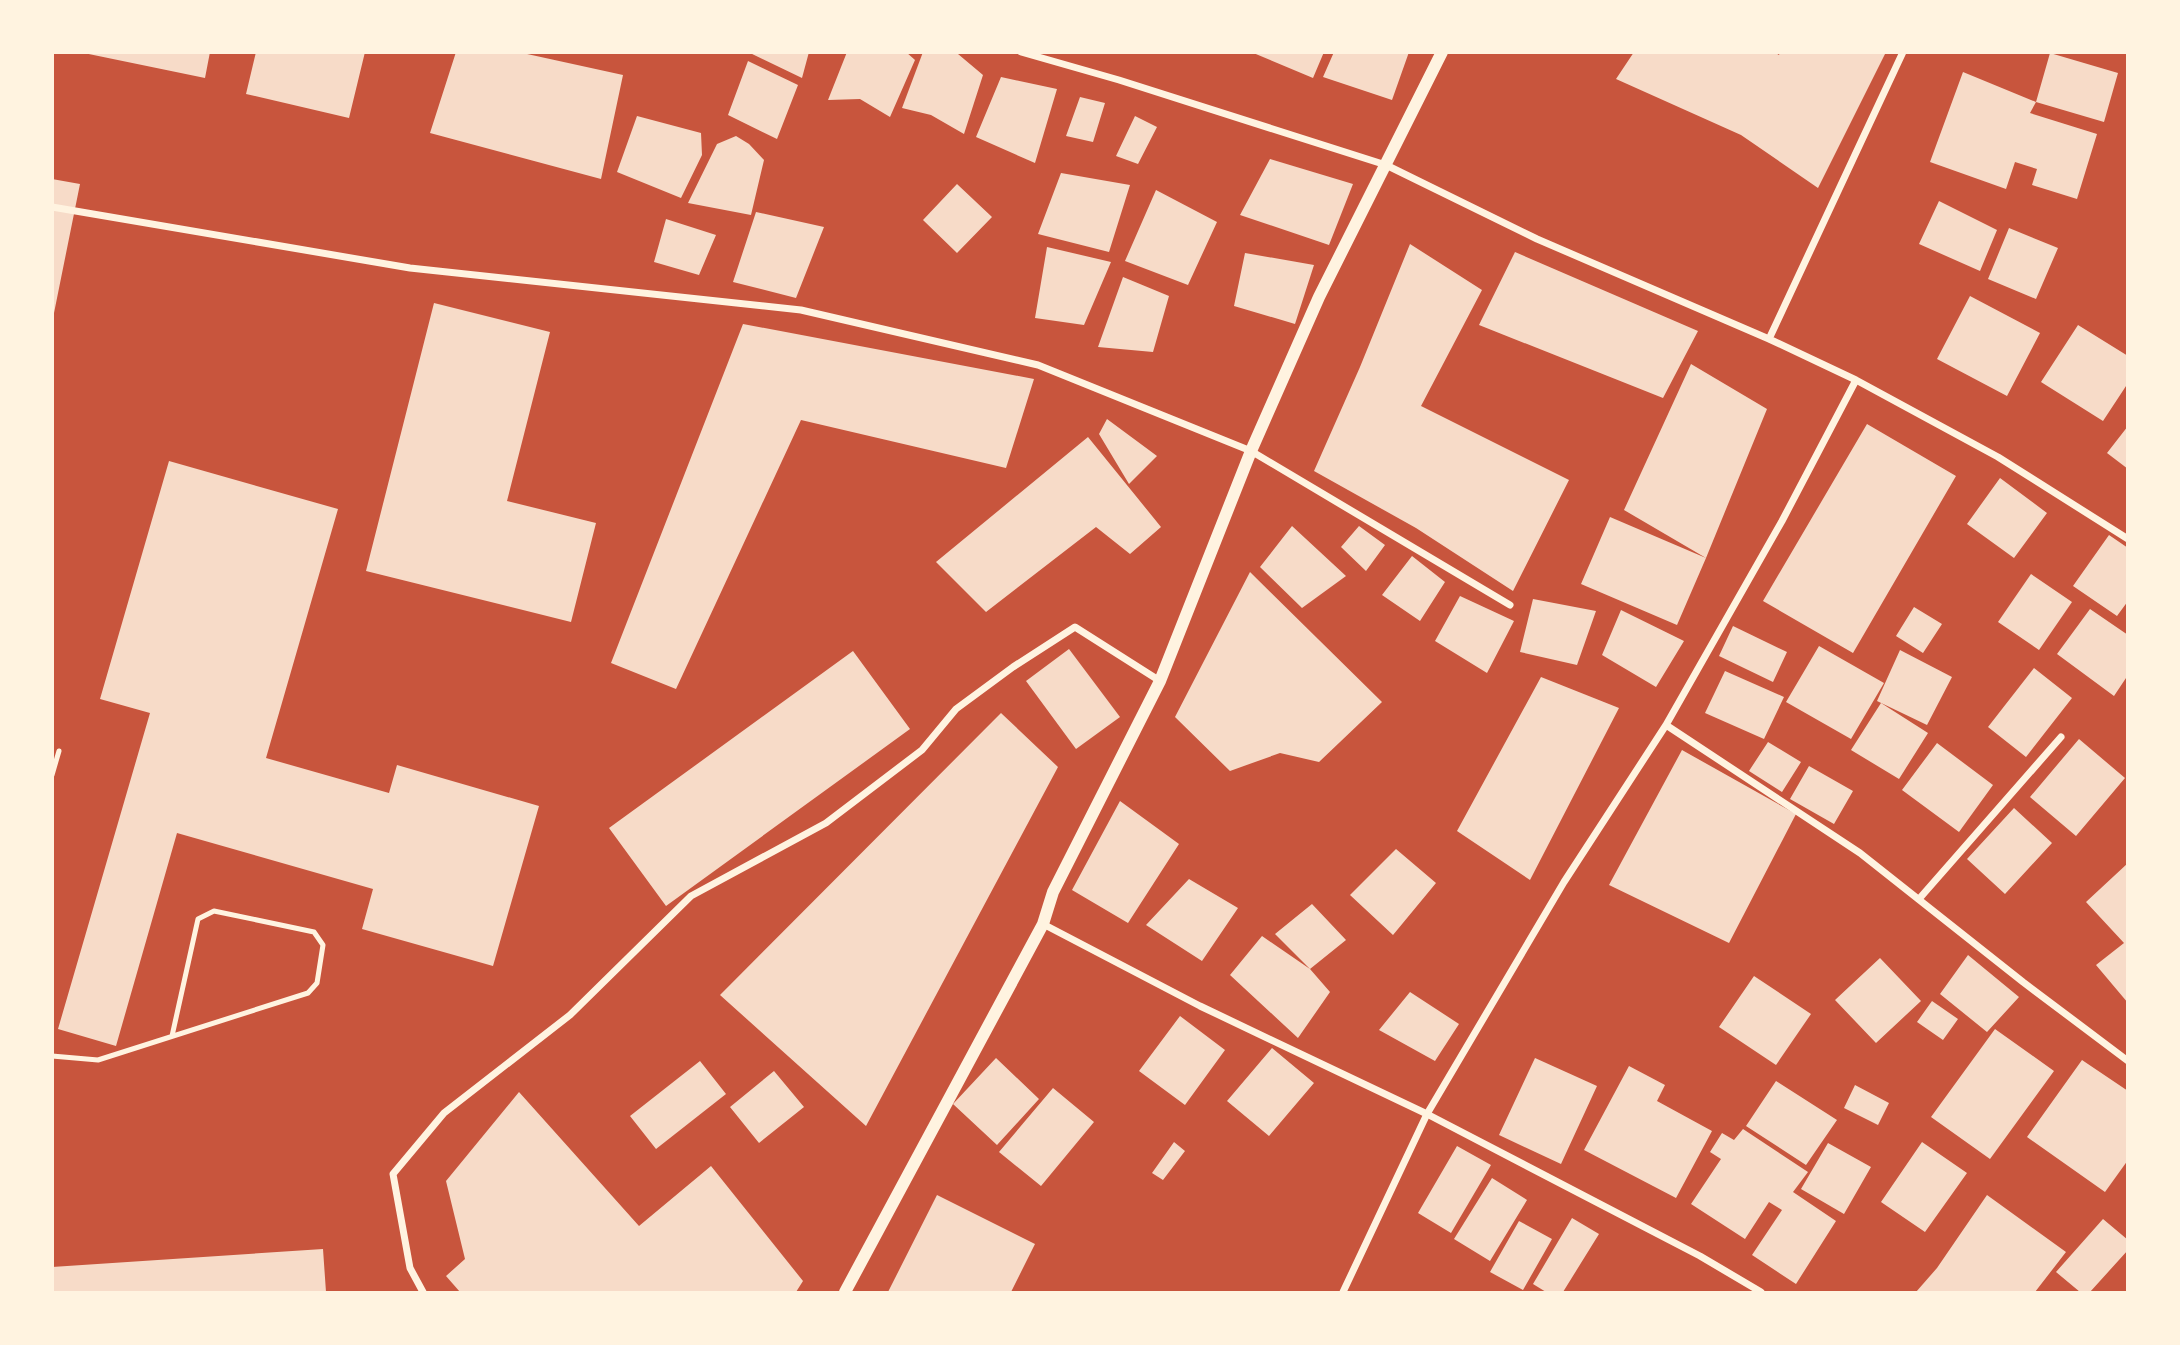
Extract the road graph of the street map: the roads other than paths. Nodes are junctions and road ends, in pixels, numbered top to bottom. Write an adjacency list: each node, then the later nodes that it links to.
1 (1021, 52): 4 (street)
2 (1442, 52): 4 (street)
3 (1903, 52): 6 (street)
4 (1386, 165): 6 (street); 8 (street)
5 (52, 207): 8 (street)
6 (1769, 340): 7 (street)
7 (1856, 380): 9 (street); 12 (street)
8 (1251, 451): 10 (street); 11 (street)
9 (2127, 539)
10 (1510, 605)
11 (1160, 681): 17 (street); 22 (street)
12 (1666, 725): 16 (street); 21 (street)
13 (2061, 737): 16 (street)
14 (59, 751): 15 (lane)
15 (52, 775)
16 (1919, 899): 20 (street)
17 (1043, 924): 21 (street); 23 (street)
18 (172, 1036): 18 (lane); 19 (lane)
19 (52, 1056)
20 (2127, 1061)
21 (1427, 1114): 24 (street); 25 (street)
22 (423, 1293)
23 (845, 1293)
24 (1343, 1293)
25 (1761, 1293)

